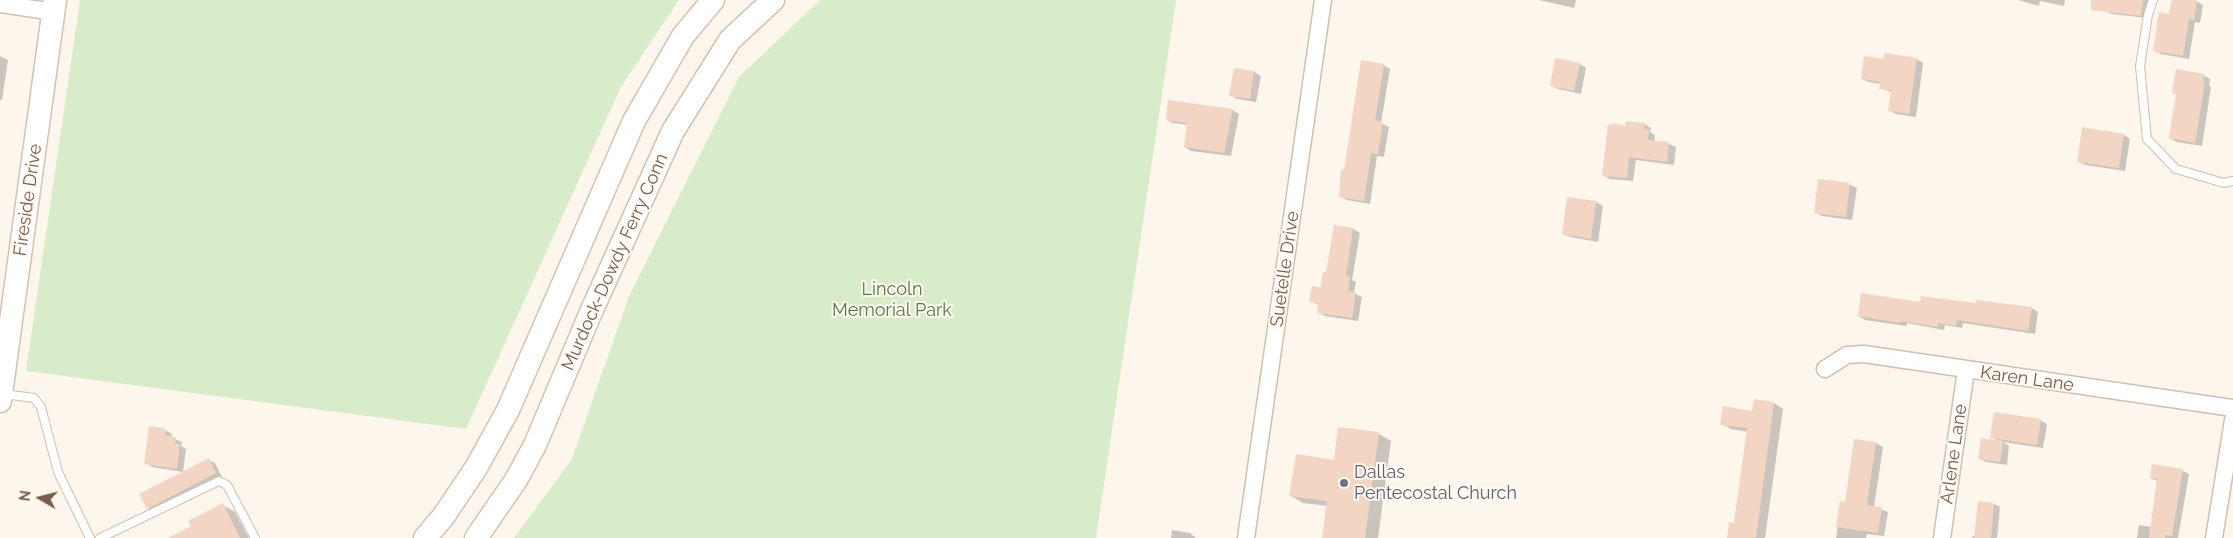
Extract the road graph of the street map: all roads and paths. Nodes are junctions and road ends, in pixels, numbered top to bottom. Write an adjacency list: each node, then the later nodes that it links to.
1 (713, 0): 8 (main road)
2 (773, 0): 9 (main road, Murdock-Dowdy Ferry Conn)
3 (1323, 0): 20 (street, Suetelle Drive)
4 (2153, 0): 7 (lane)
5 (0, 4): 6 (street)
6 (55, 6): 12 (main road, Fireside Drive)
7 (2233, 181)
8 (569, 268): 9 (main road); 18 (main road)
9 (603, 286): 19 (main road, Murdock-Dowdy Ferry Conn)
10 (1825, 369): 11 (street, Karen Lane)
11 (1966, 370): 13 (street, Karen Lane); 21 (street, Arlene Lane)
12 (0, 396): 15 (lane)
13 (2233, 408)
14 (2233, 420): 22 (street)
15 (90, 538)
16 (100, 538): 17 (lane)
17 (255, 538)
18 (425, 538)
19 (476, 538)
20 (1246, 538)
21 (1942, 538)
22 (2214, 538)

